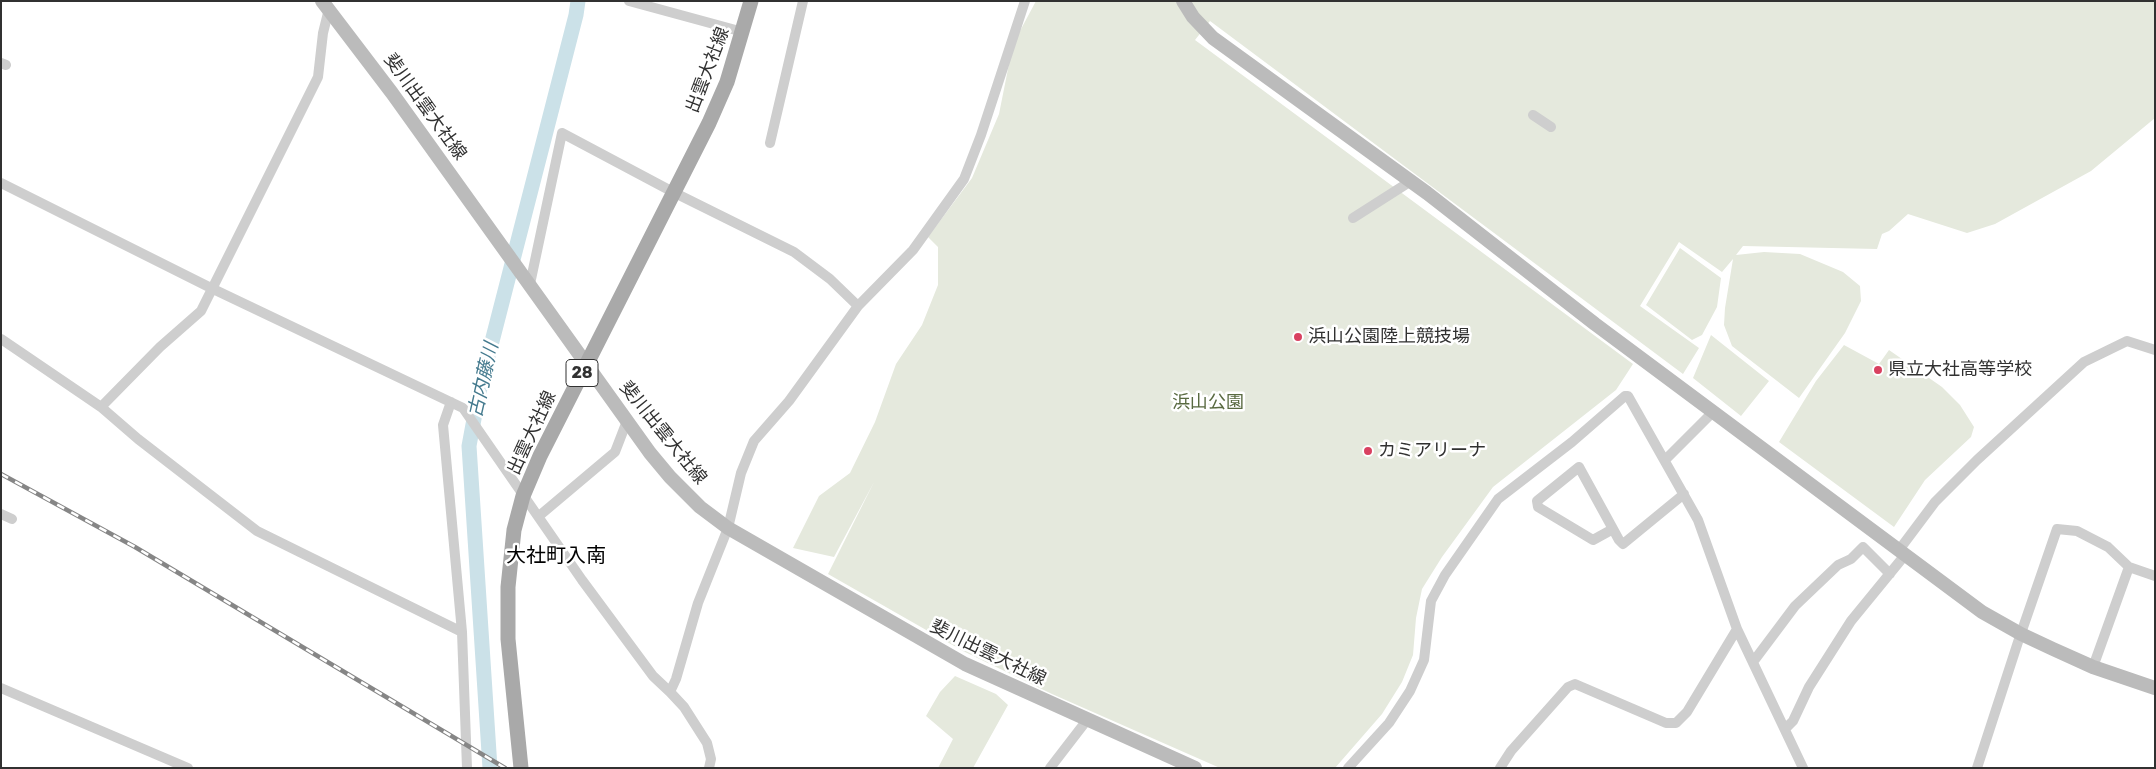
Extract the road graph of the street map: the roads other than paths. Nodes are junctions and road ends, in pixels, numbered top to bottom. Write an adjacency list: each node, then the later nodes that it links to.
1 (629, 1): 7 (street)
2 (751, 1): 7 (main road, 出雲大社線 / 28)
3 (803, 1): 10 (street)
4 (1025, 1): 17 (street)
5 (1183, 1): 11 (street)
6 (326, 5): 15 (street, 斐川出雲大社線); 16 (street)
7 (743, 32): 13 (main road, 出雲大社線 / 28)
8 (1533, 115): 9 (street)
9 (1551, 127)
10 (770, 143)
11 (1411, 181): 14 (street); 23 (street)
12 (1, 182): 16 (street)
13 (673, 192): 15 (street); 17 (street); 20 (main road, 出雲大社線 / 28)
14 (1353, 218)
15 (528, 282): 20 (street, 斐川出雲大社線)
16 (211, 288): 21 (street); 22 (street)
17 (858, 306): 31 (street)
18 (1, 338): 22 (street)
19 (2155, 350): 33 (street)
20 (586, 365): 24 (street, 斐川出雲大社線); 27 (main road, 出雲大社線 / 28)
21 (455, 404): 27 (street); 38 (street)
22 (101, 407): 38 (street)
23 (1713, 412): 25 (street); 33 (street)
24 (627, 421): 29 (street); 31 (street, 斐川出雲大社線)
25 (1665, 460): 26 (street); 53 (street)
26 (1684, 494): 32 (street); 37 (street)
27 (524, 496): 29 (street); 49 (main road, 出雲大社線 / 28)
28 (1, 514): 30 (street)
29 (539, 516): 44 (street)
30 (12, 519)
31 (728, 528): 44 (street); 45 (street, 斐川出雲大社線)
32 (1613, 529): 32 (street)
33 (1902, 553): 35 (street); 39 (street)
34 (2129, 567): 36 (street); 39 (street); 41 (street)
35 (1890, 574): 40 (street); 46 (street)
36 (2155, 576)
37 (1737, 629): 40 (street); 54 (street)
38 (462, 632): 48 (street)
39 (2021, 634): 41 (street); 56 (street)
40 (1753, 662): 46 (street)
41 (2093, 667): 43 (street)
42 (1, 688): 47 (street)
43 (2155, 688)
44 (670, 692): 50 (street)
45 (1087, 720): 51 (street); 52 (street, 斐川出雲大社線)
46 (1785, 730): 55 (street)
47 (188, 768)
48 (467, 768)
49 (521, 768)
50 (709, 768)
51 (1050, 768)
52 (1195, 768)
53 (1348, 768)
54 (1500, 768)
55 (1803, 768)
56 (1977, 768)

